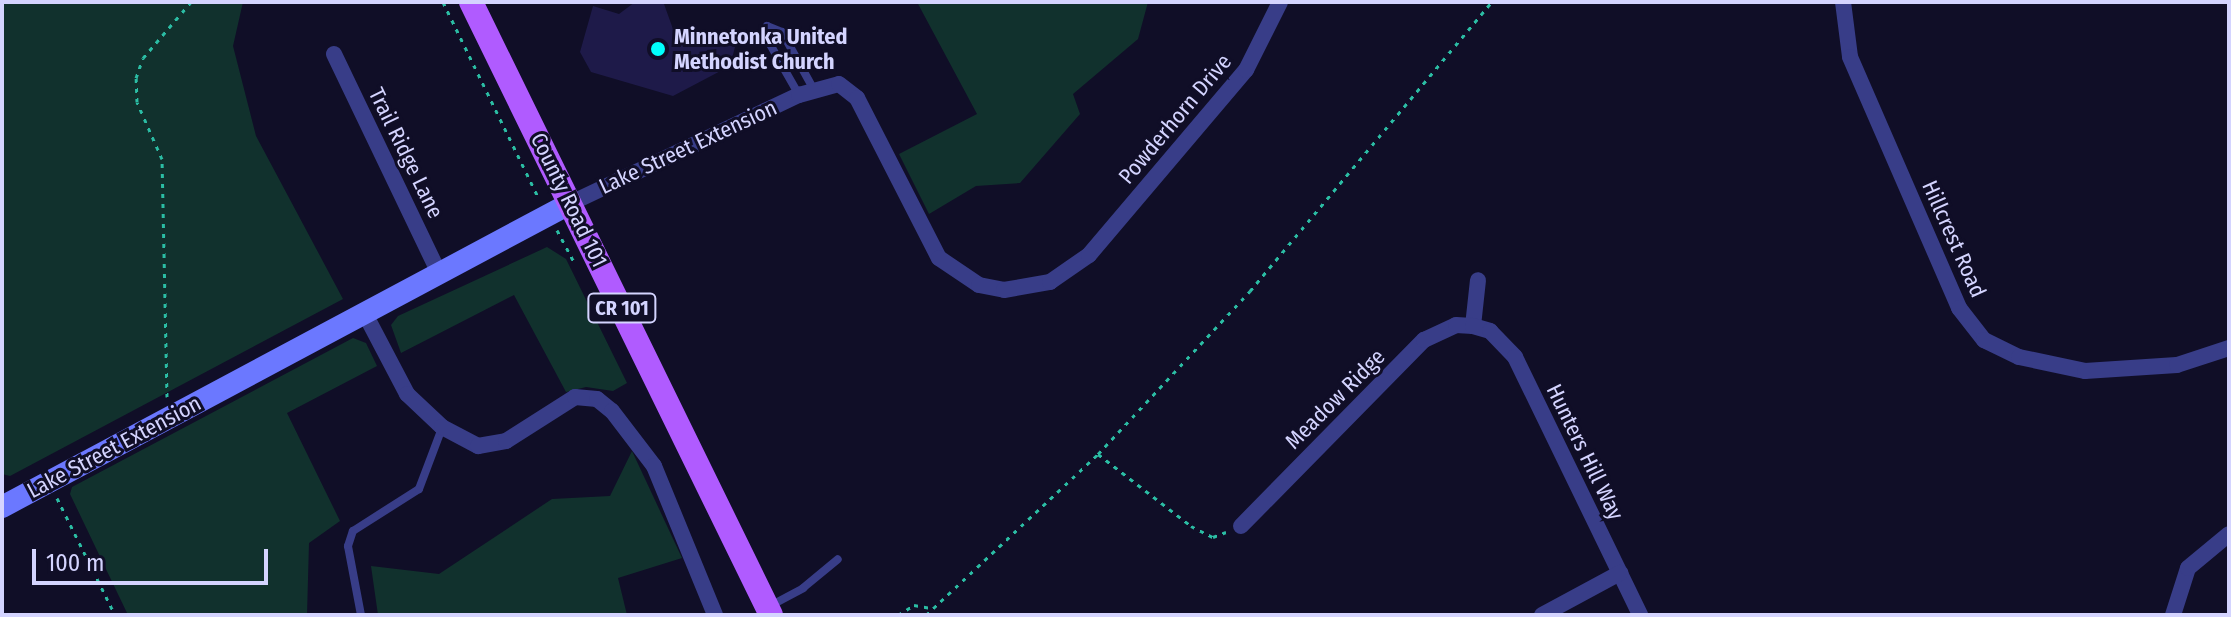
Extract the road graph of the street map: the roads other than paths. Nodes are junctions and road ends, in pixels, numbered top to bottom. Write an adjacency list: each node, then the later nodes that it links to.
1 (471, 2): 6 (main road, County Road 101 / CR 101)
2 (1280, 2): 7 (street, Powderhorn Drive)
3 (1843, 2): 12 (street, Hillcrest Road)
4 (334, 54): 8 (street, Trail Ridge Lane)
5 (806, 92): 5 (lane); 6 (street, Lake Street Extension); 7 (street, Lake Street Extension)
6 (559, 209): 8 (street, Lake Street Extension); 19 (main road, County Road 101 / CR 101)
7 (1089, 255)
8 (438, 271): 10 (street, Lake Street Extension)
9 (1478, 280): 11 (street)
10 (364, 312): 13 (street); 14 (street, Lake Street Extension)
11 (1473, 326): 15 (street, Meadow Ridge); 18 (street, Hunters Hill Way)
12 (2229, 348)
13 (442, 427): 20 (lane); 21 (street)
14 (2, 507)
15 (1241, 526)
16 (2229, 534): 24 (street)
17 (838, 559): 19 (lane)
18 (1620, 573): 22 (street); 23 (street, Hunters Hill Way)
19 (769, 611)
20 (361, 615)
21 (715, 615)
22 (1542, 615)
23 (1640, 615)
24 (2173, 615)

